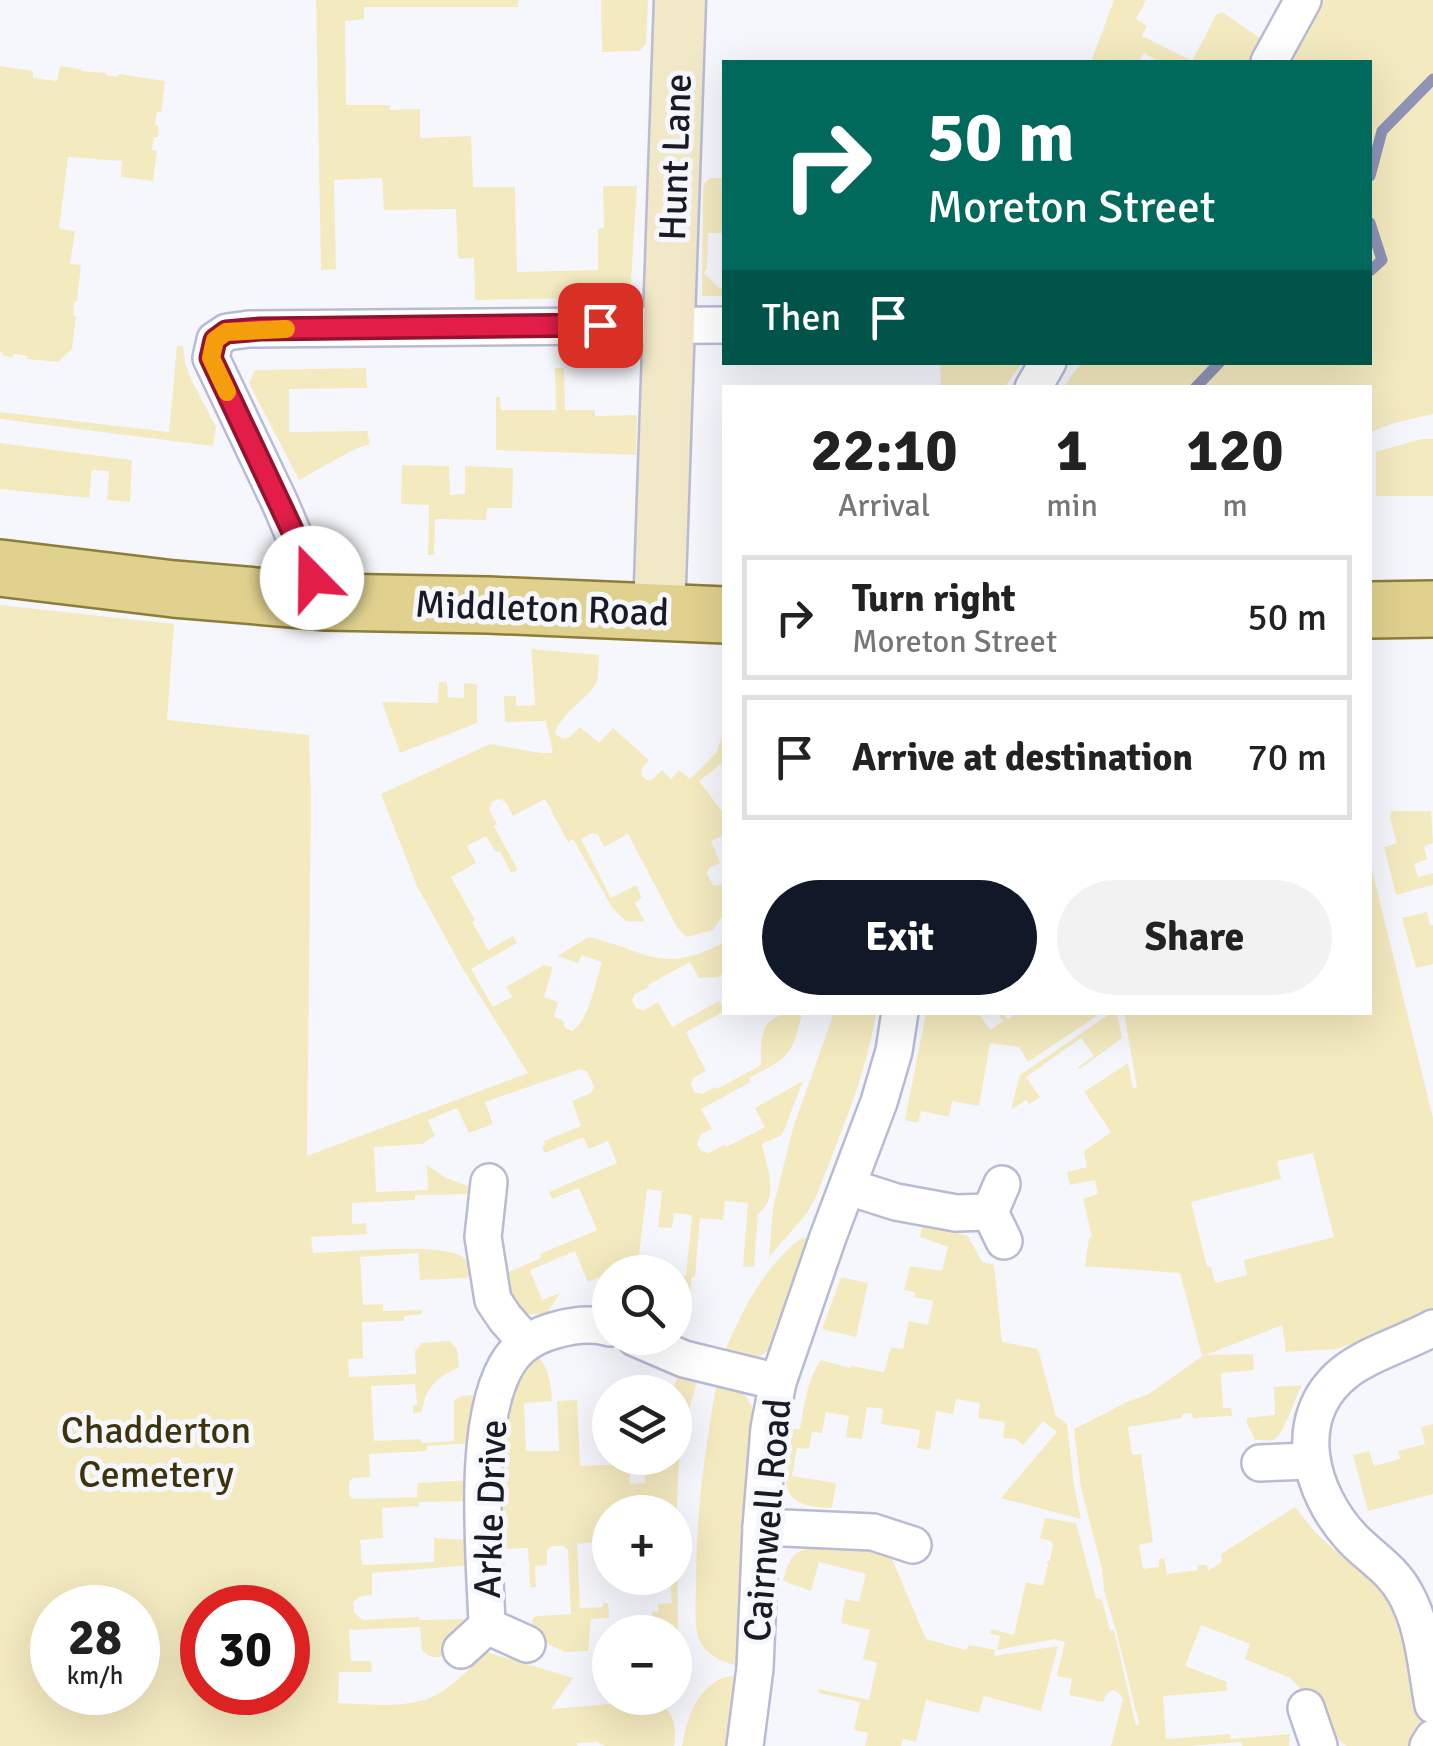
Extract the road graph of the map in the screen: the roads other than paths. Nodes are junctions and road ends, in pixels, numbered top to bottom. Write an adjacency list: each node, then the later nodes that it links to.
1 (680, 0): 4 (street, Hunt Lane)
2 (1302, 0): 3 (street)
3 (1270, 60)
4 (668, 326): 5 (street); 7 (street); 10 (street, Hunt Lane)
5 (722, 326)
6 (0, 568): 7 (main road, Middleton Road)
7 (326, 602): 10 (main road, Middleton Road)
8 (1372, 610): 9 (main road)
9 (1433, 610)
10 (659, 613): 11 (main road, Middleton Road)
11 (722, 615)
12 (899, 1015): 14 (street, Cairnwell Road)
13 (489, 1182): 18 (street)
14 (849, 1186): 15 (street); 20 (street, Cairnwell Road)
15 (999, 1212)
16 (592, 1326): 18 (street)
17 (1433, 1328): 21 (street)
18 (526, 1342): 25 (street, Arkle Drive)
19 (674, 1355): 20 (street)
20 (778, 1382): 23 (street, Cairnwell Road)
21 (1310, 1461): 22 (street); 26 (street)
22 (1260, 1463)
23 (761, 1527): 24 (street); 29 (street, Cairnwell Road)
24 (913, 1546)
25 (527, 1644)
26 (1433, 1705)
27 (1306, 1708): 30 (street)
28 (1433, 1738): 31 (street)
29 (745, 1746)
30 (1320, 1746)
31 (1428, 1746)

